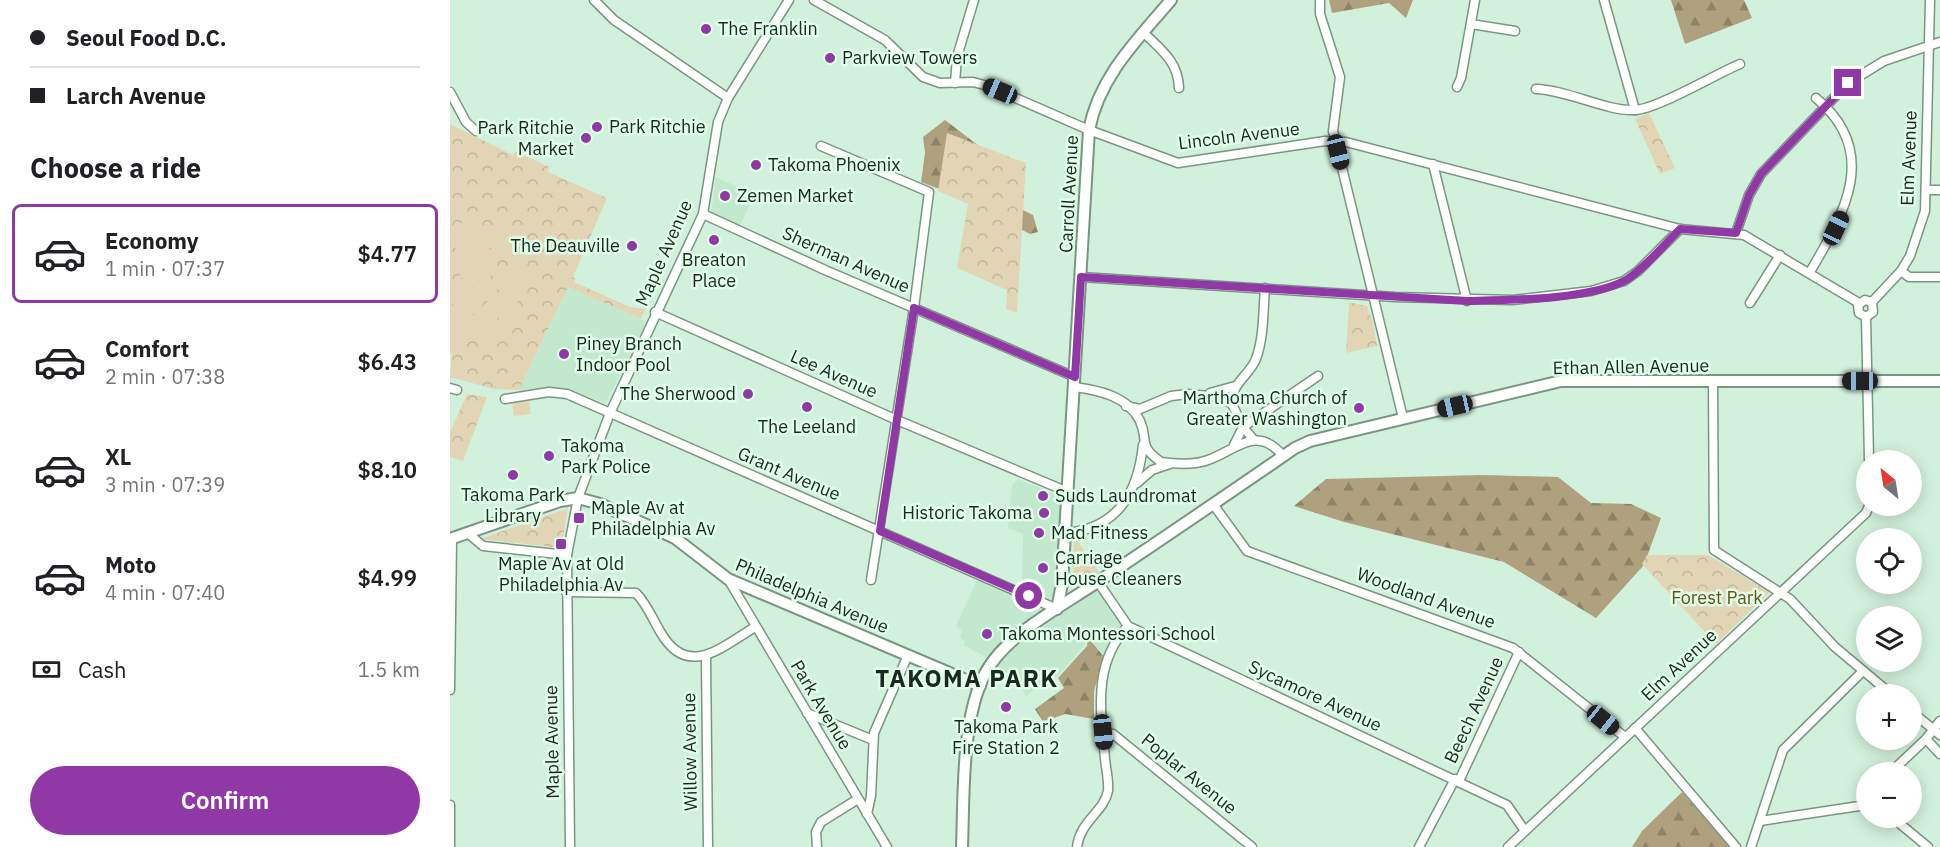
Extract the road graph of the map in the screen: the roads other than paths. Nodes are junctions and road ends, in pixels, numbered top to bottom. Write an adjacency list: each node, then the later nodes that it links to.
1 (594, 0): 21 (street)
2 (789, 0): 21 (street, Maple Avenue)
3 (814, 0): 16 (street, Lincoln Avenue)
4 (974, 0): 16 (street)
5 (1171, 0): 12 (main road, Carroll Avenue)
6 (1320, 0): 27 (street)
7 (1475, 0): 10 (street)
8 (1604, 0): 24 (street)
9 (1930, 0): 14 (street, Elm Avenue)
10 (1471, 24): 11 (street); 17 (street)
11 (1515, 31)
12 (1143, 32): 18 (street); 25 (main road, Carroll Avenue)
13 (1940, 42): 14 (street)
14 (1929, 46): 23 (street); 30 (street, Elm Avenue)
15 (1740, 64): 24 (street)
16 (955, 83): 25 (street, Lincoln Avenue)
17 (1457, 87)
18 (1179, 88)
19 (1536, 89): 24 (street)
20 (450, 92): 26 (street)
21 (728, 98): 32 (street, Maple Avenue)
22 (1815, 98): 23 (street)
23 (1825, 106): 34 (street); 37 (street)
24 (1635, 110)
25 (1089, 130): 27 (street, Lincoln Avenue); 38 (main road, Carroll Avenue)
26 (476, 131)
27 (1336, 142): 29 (street, Lincoln Avenue); 41 (street)
28 (821, 146): 46 (street)
29 (1433, 164): 33 (street, Lincoln Avenue); 42 (street)
30 (1926, 190): 31 (street); 36 (street, Elm Avenue)
31 (1940, 190)
32 (703, 214): 46 (street, Sherman Avenue); 47 (street, Maple Avenue)
33 (1680, 229): 34 (street, Lincoln Avenue); 42 (street)
34 (1736, 233): 35 (street, Lincoln Avenue)
35 (1780, 255): 37 (street, Lincoln Avenue); 44 (street)
36 (1901, 271): 39 (street); 43 (street, Elm Avenue)
37 (1810, 272): 45 (street, Lincoln Avenue)
38 (1081, 277): 40 (street); 53 (main road, Carroll Avenue)
39 (1940, 278)
40 (1265, 288): 41 (street); 54 (street)
41 (1373, 295): 42 (street); 61 (street)
42 (1467, 301)
43 (1872, 302): 45 (street); 48 (street)
44 (1750, 303)
45 (1859, 303): 48 (street)
46 (914, 308): 53 (street, Sherman Avenue); 62 (street)
47 (655, 312): 60 (street, Maple Avenue); 62 (street, Lee Avenue)
48 (1866, 317): 51 (street)
49 (1318, 376): 64 (street)
50 (1713, 381): 51 (main road, Ethan Allen Avenue); 61 (main road, Ethan Allen Avenue); 85 (street)
51 (1869, 381): 52 (main road, Ethan Allen Avenue); 68 (street)
52 (1940, 381)
53 (1075, 382): 59 (street, Sherman Avenue); 72 (main road, Carroll Avenue)
54 (1235, 386): 55 (street); 58 (street)
55 (1205, 394): 57 (street); 58 (street)
56 (505, 399): 60 (street, Grant Avenue)
57 (1154, 404): 59 (street); 63 (street)
58 (1232, 404): 64 (street)
59 (1125, 405): 63 (street)
60 (610, 412): 73 (street, Maple Avenue); 76 (street, Grant Avenue)
61 (1403, 418): 69 (main road, Ethan Allen Avenue)
62 (897, 420): 72 (street, Lee Avenue); 76 (street)
63 (1140, 422): 66 (street)
64 (1242, 425): 65 (street); 67 (street)
65 (1254, 440): 67 (street); 69 (street)
66 (1143, 445): 70 (street); 71 (street)
67 (1234, 445): 70 (street)
68 (1869, 450)
69 (1283, 456): 74 (main road, Ethan Allen Avenue)
70 (1173, 463): 71 (street)
71 (1136, 485): 77 (street)
72 (1068, 492): 77 (main road, Carroll Avenue)
73 (578, 498): 78 (main road); 80 (street, Maple Avenue); 81 (main road, Philadelphia Avenue)
74 (1213, 504): 83 (main road, Ethan Allen Avenue); 89 (street, Woodland Avenue)
75 (1863, 516): 85 (street, Elm Avenue)
76 (880, 531): 82 (street); 86 (street, Grant Avenue)
77 (1065, 533): 86 (main road, Carroll Avenue)
78 (470, 535): 79 (main road); 80 (street)
79 (451, 540): 97 (street)
80 (567, 555): 84 (street, Maple Avenue)
81 (728, 579): 88 (street, Park Avenue); 90 (main road, Philadelphia Avenue)
82 (871, 580)
83 (1098, 582): 86 (main road, Ethan Allen Avenue); 87 (street)
84 (566, 592): 91 (street); 118 (street, Maple Avenue)
85 (1780, 592): 92 (street); 101 (street, Elm Avenue)
86 (1057, 609): 96 (main road)
87 (1128, 626): 102 (street); 109 (street, Sycamore Avenue)
88 (755, 627): 91 (street); 98 (street, Park Avenue)
89 (1519, 652): 104 (street, Woodland Avenue); 109 (street, Beech Avenue)
90 (908, 655): 96 (main road, Philadelphia Avenue); 106 (street)
91 (706, 657): 119 (street, Willow Avenue)
92 (1856, 664)
93 (1862, 672): 114 (street)
94 (1864, 672): 95 (street)
95 (1879, 684)
96 (980, 686): 122 (main road)
97 (450, 690)
98 (806, 713): 106 (street); 110 (street, Park Avenue)
99 (1922, 720): 103 (street)
100 (1940, 721): 103 (street)
101 (1635, 728): 104 (street, Elm Avenue); 127 (street)
102 (1103, 732): 123 (street); 124 (street, Poplar Avenue)
103 (1937, 732): 105 (street)
104 (1625, 737): 116 (street, Elm Avenue)
105 (1926, 739): 107 (street); 108 (street)
106 (873, 740): 113 (street)
107 (1940, 754)
108 (1902, 762)
109 (1457, 780): 116 (street, Sycamore Avenue); 125 (street, Beech Avenue)
110 (858, 799): 113 (street, Park Avenue); 120 (street)
111 (450, 805): 117 (street)
112 (1856, 809): 114 (street)
113 (867, 814): 121 (street, Park Avenue)
114 (1760, 821): 128 (street)
115 (1905, 828): 129 (street)
116 (1525, 831): 126 (street, Elm Avenue)
117 (450, 847)
118 (570, 847)
119 (708, 847)
120 (817, 847)
121 (887, 847)
122 (962, 847)
123 (1077, 847)
124 (1252, 847)
125 (1419, 847)
126 (1508, 847)
127 (1737, 847)
128 (1751, 847)
129 (1928, 847)

